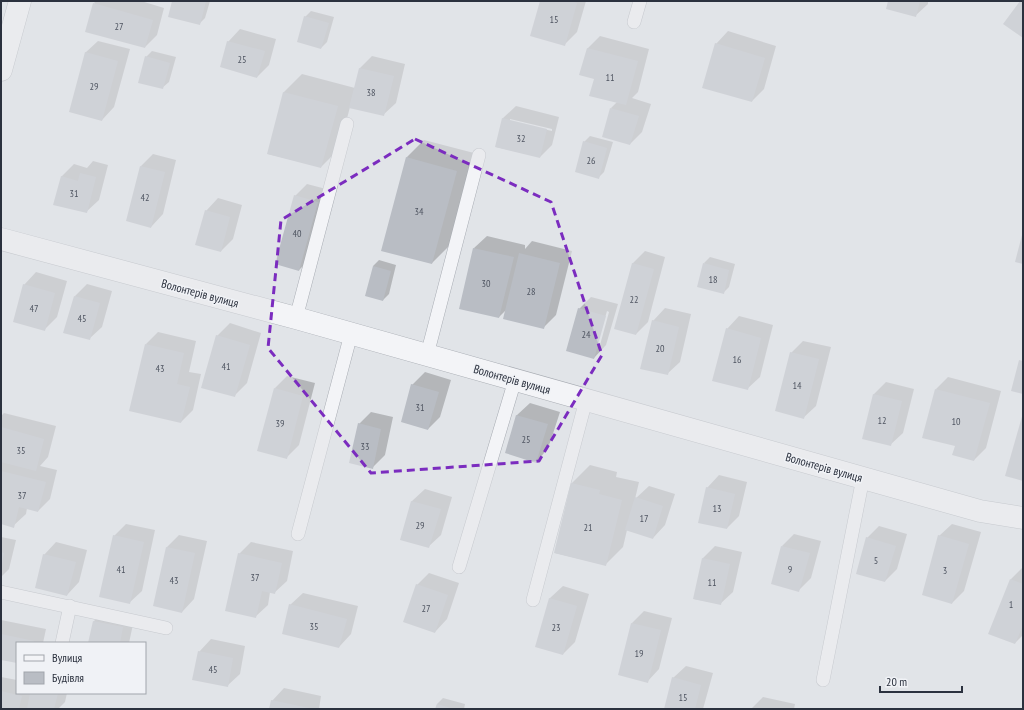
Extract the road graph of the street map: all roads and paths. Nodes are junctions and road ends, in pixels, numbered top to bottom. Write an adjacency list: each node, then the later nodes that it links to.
1 (20, 1): 4 (street)
2 (640, 1): 3 (lane)
3 (634, 22)
4 (1, 70)
5 (347, 124): 8 (lane)
6 (479, 155): 10 (lane)
7 (1, 239): 8 (street, Волонтерів вулиця)
8 (296, 318): 9 (street, Волонтерів вулиця)
9 (351, 334): 10 (street, Волонтерів вулиця); 15 (lane)
10 (427, 355): 11 (street, Волонтерів вулиця)
11 (515, 380): 12 (street, Волонтерів вулиця); 16 (lane)
12 (586, 400): 13 (street, Волонтерів вулиця); 18 (lane)
13 (863, 478): 14 (street, Волонтерів вулиця); 22 (lane)
14 (1023, 518)
15 (298, 534)
16 (459, 567)
17 (1, 592): 19 (lane)
18 (533, 600)
19 (70, 606): 20 (lane); 21 (lane)
20 (166, 628)
21 (62, 642)
22 (823, 680)

